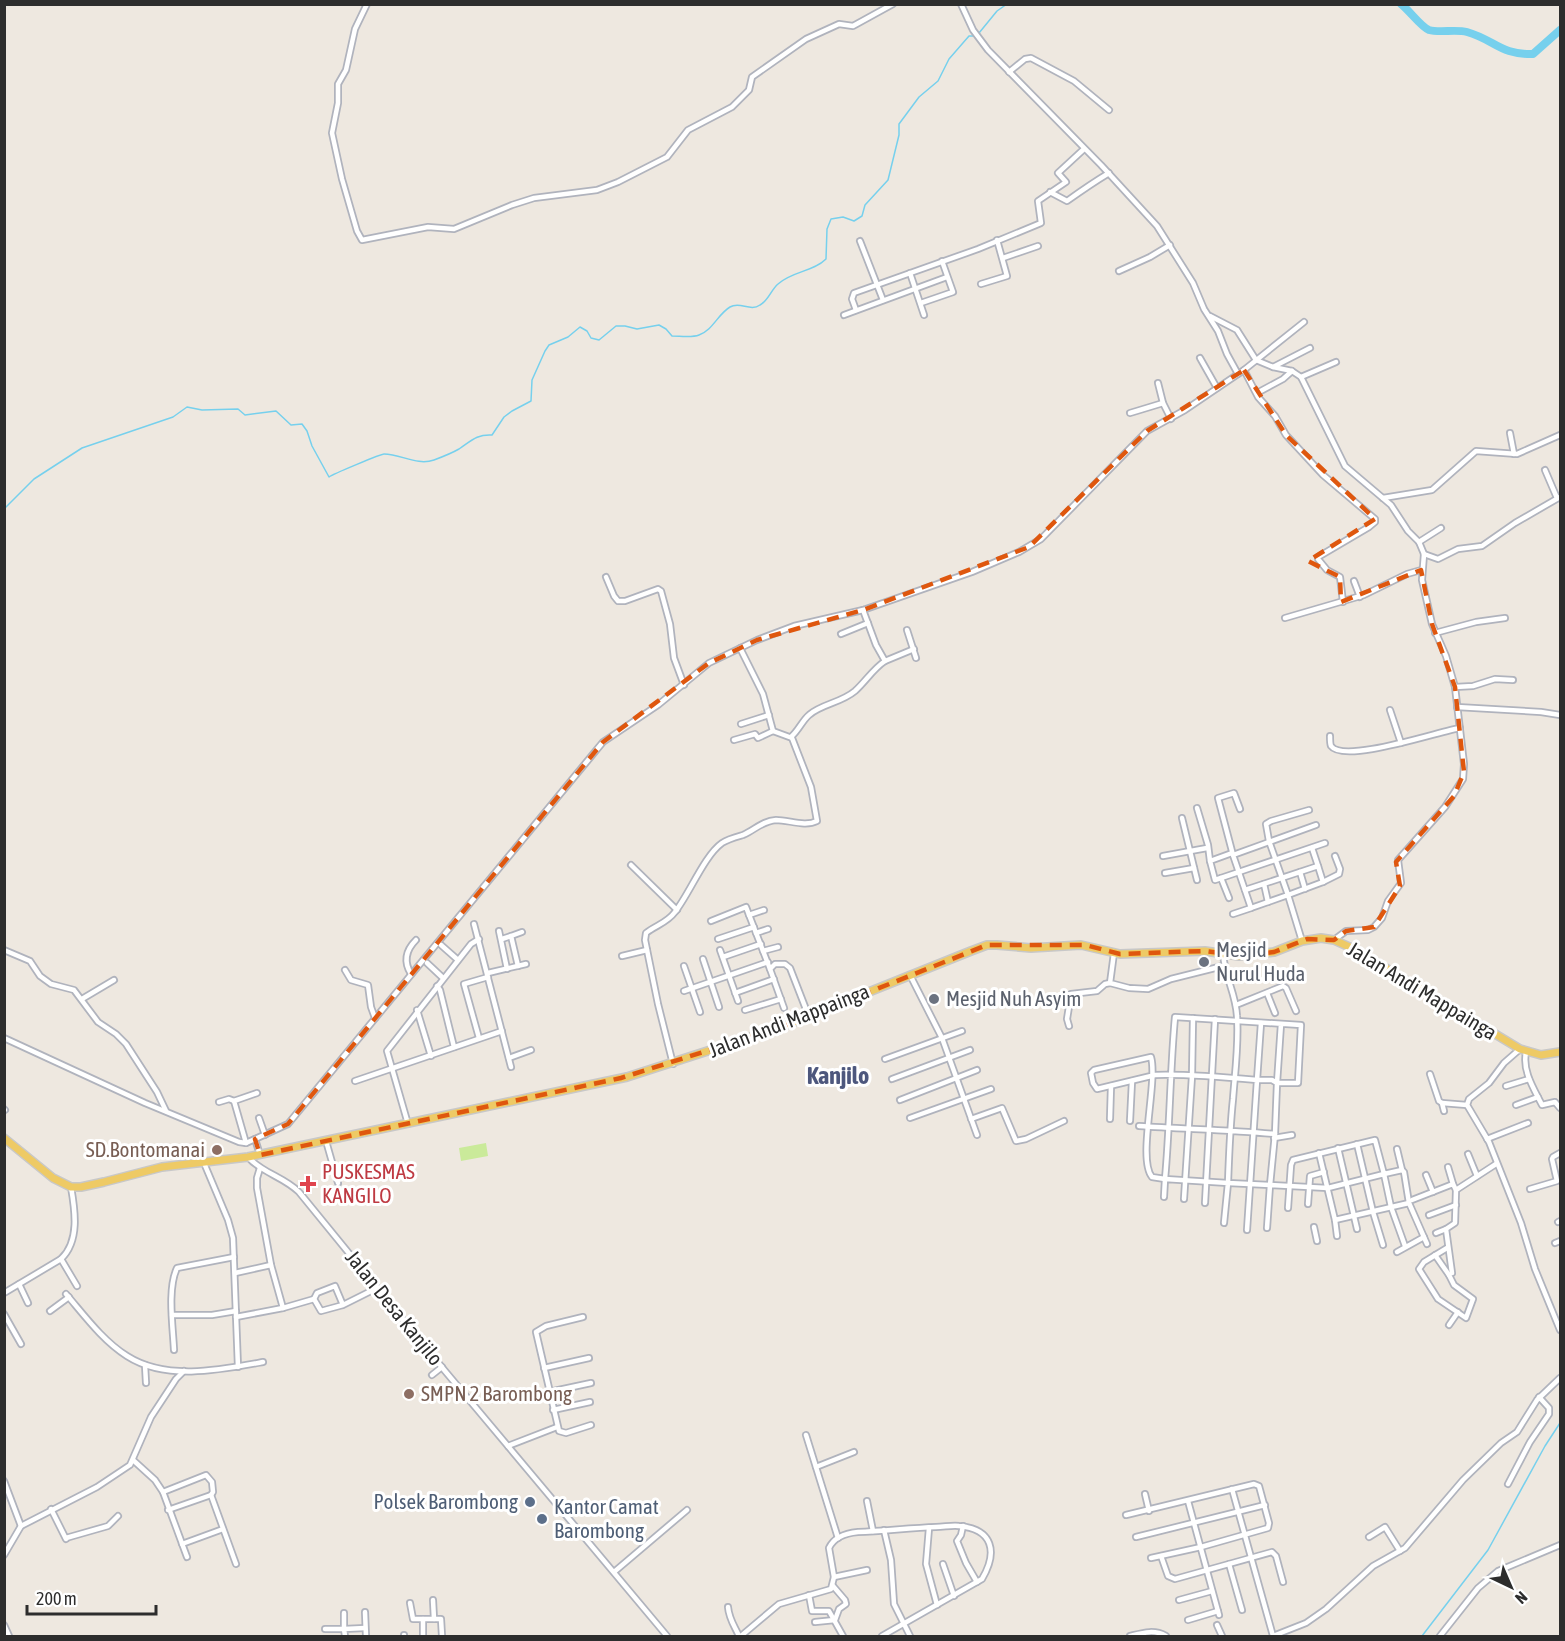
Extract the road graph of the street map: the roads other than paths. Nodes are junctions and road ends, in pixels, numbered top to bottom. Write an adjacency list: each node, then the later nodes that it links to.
1 (367, 4): 2 (street)
2 (893, 4)
3 (961, 4): 4 (street)
4 (1009, 72): 5 (street); 6 (street)
5 (1109, 110)
6 (1084, 149): 7 (street); 8 (street)
7 (1109, 173): 8 (street); 11 (street)
8 (1050, 192): 9 (street)
9 (997, 240): 13 (street); 14 (street)
10 (860, 241): 19 (street)
11 (1170, 245): 15 (street); 26 (street)
12 (1038, 246): 13 (street)
13 (1003, 258): 18 (street)
14 (942, 261): 16 (street); 17 (street)
15 (1119, 271)
16 (910, 273): 19 (street); 20 (street)
17 (947, 277): 20 (street); 22 (street)
18 (981, 284)
19 (877, 285): 21 (street); 23 (street)
20 (916, 288): 21 (street); 22 (street)
21 (883, 300): 23 (street)
22 (921, 303): 25 (street)
23 (856, 310): 24 (street)
24 (844, 315)
25 (924, 315)
26 (1210, 316): 30 (street); 35 (street)
27 (1304, 321): 30 (street)
28 (1310, 348): 32 (street)
29 (1200, 358): 38 (street)
30 (1256, 360): 32 (street); 33 (street)
31 (1336, 362): 36 (street)
32 (1273, 367): 34 (street)
33 (1244, 370): 35 (street); 39 (street)
34 (1292, 371): 36 (street); 39 (street)
35 (1238, 374): 38 (street)
36 (1301, 377): 47 (street)
37 (1158, 383): 40 (street)
38 (1217, 388): 42 (street)
39 (1257, 393): 56 (street)
40 (1163, 403): 41 (street); 42 (street)
41 (1130, 413)
42 (1170, 419): 57 (street)
43 (1510, 433): 45 (street)
44 (1560, 435): 45 (street)
45 (1514, 454): 47 (street)
46 (1545, 470): 48 (street)
47 (1383, 498): 50 (street)
48 (1559, 498): 51 (street)
49 (1441, 528): 50 (street)
50 (1419, 542): 51 (street)
51 (1424, 554): 52 (street)
52 (1421, 570): 55 (street); 62 (street)
53 (606, 577): 69 (street)
54 (1354, 581): 55 (street)
55 (1360, 597): 56 (street)
56 (1343, 602): 58 (street)
57 (863, 610): 60 (street); 64 (street)
58 (1285, 618)
59 (1505, 618): 62 (street)
60 (868, 623): 63 (street); 67 (street)
61 (907, 630): 65 (street)
62 (1435, 633): 70 (street)
63 (840, 634)
64 (740, 648): 69 (street); 73 (street)
65 (914, 649): 66 (street); 67 (street)
66 (916, 658)
67 (885, 661): 79 (street)
68 (1513, 680): 70 (street)
69 (684, 685): 153 (street)
70 (1455, 687): 71 (street)
71 (1457, 706): 74 (street); 76 (street)
72 (1390, 710): 81 (street)
73 (769, 715): 75 (street); 77 (street)
74 (1560, 716)
75 (741, 724)
76 (1460, 728): 81 (street); 130 (street)
77 (774, 731): 79 (street); 80 (street)
78 (1330, 736): 81 (street)
79 (792, 737): 114 (street)
80 (735, 740)
81 (1401, 743)
82 (1197, 808): 89 (street)
83 (1240, 809): 92 (street)
84 (1309, 810): 87 (street)
85 (1182, 818): 91 (street)
86 (1316, 825): 87 (street)
87 (1269, 841): 92 (street); 95 (street)
88 (1325, 843): 90 (street)
89 (1207, 848): 91 (street); 96 (street)
90 (1312, 848): 95 (street); 98 (street)
91 (1191, 852): 93 (street); 99 (street)
92 (1232, 854): 96 (street); 102 (street)
93 (1163, 856)
94 (1335, 856): 106 (street)
95 (1275, 860): 102 (street); 104 (street)
96 (1210, 861): 103 (street)
97 (632, 865): 114 (street)
98 (1318, 866): 100 (street); 106 (street)
99 (1194, 868): 101 (street); 105 (street)
100 (1300, 872): 104 (street); 108 (street)
101 (1166, 873)
102 (1239, 873): 103 (street); 109 (street)
103 (1221, 878): 111 (street)
104 (1281, 879): 107 (street); 110 (street)
105 (1197, 880)
106 (1323, 882): 108 (street)
107 (1264, 884): 109 (street); 112 (street)
108 (1305, 889): 110 (street)
109 (1245, 890): 113 (street)
110 (1288, 895): 112 (street); 129 (street)
111 (1229, 898)
112 (1268, 902): 113 (street)
113 (1251, 908): 116 (street)
114 (677, 910): 135 (street)
115 (764, 910): 117 (street)
116 (1233, 914)
117 (749, 915): 118 (street); 121 (street)
118 (711, 921)
119 (474, 924): 125 (street)
120 (768, 929): 121 (street)
121 (755, 930): 127 (street); 131 (street)
122 (499, 931): 126 (street)
123 (522, 932): 124 (street)
124 (511, 936): 126 (street); 147 (street)
125 (479, 939): 143 (street); 154 (street)
126 (502, 939): 150 (street)
127 (718, 939)
128 (416, 940): 153 (street)
129 (1302, 940): 130 (main road, Jalan Andi Mappainga); 139 (main road, Jalan Andi Mappainga)
130 (1334, 940): 194 (main road, Jalan Andi Mappainga)
131 (761, 944): 137 (street); 141 (street)
132 (441, 945): 143 (street)
133 (778, 946): 137 (street)
134 (4, 950): 167 (street)
135 (647, 950): 140 (street); 200 (street)
136 (720, 950): 141 (street)
137 (763, 951): 144 (street)
138 (1114, 953): 139 (main road, Jalan Andi Mappainga); 155 (main road, Jalan Andi Mappainga); 161 (street)
139 (1223, 953): 149 (street)
140 (622, 956)
141 (723, 957): 156 (street)
142 (703, 959): 160 (street)
143 (458, 960): 157 (street)
144 (768, 962): 151 (street); 156 (street)
145 (427, 963): 157 (street)
146 (526, 964): 147 (street)
147 (518, 966): 150 (street)
148 (684, 966): 163 (street)
149 (1223, 966): 161 (street); 170 (street)
150 (507, 969): 154 (street)
151 (770, 969): 158 (street); 178 (street)
152 (345, 970): 180 (street)
153 (411, 974): 180 (street)
154 (488, 975): 186 (street); 189 (street)
155 (910, 975): 178 (main road, Jalan Andi Mappainga); 190 (street)
156 (730, 976): 160 (street); 165 (street)
157 (443, 978): 162 (street)
158 (774, 979): 165 (street); 168 (street)
159 (114, 980): 167 (street)
160 (711, 982): 163 (street); 171 (street)
161 (1110, 983): 185 (street)
162 (437, 986): 173 (street); 191 (street)
163 (692, 988): 164 (street); 176 (street)
164 (684, 992)
165 (735, 993): 169 (street)
166 (1267, 993): 170 (street); 175 (street); 177 (street)
167 (82, 999): 230 (street)
168 (781, 999): 172 (street); 174 (street)
169 (738, 1001)
170 (1236, 1005): 182 (street)
171 (719, 1007)
172 (784, 1008)
173 (417, 1010): 196 (street); 202 (street)
174 (745, 1010)
175 (1296, 1011)
176 (700, 1012)
177 (1275, 1012)
178 (809, 1017): 200 (main road, Jalan Andi Mappainga)
179 (1193, 1017): 181 (street); 205 (street); 207 (street)
180 (375, 1018): 247 (street)
181 (1215, 1019): 182 (street); 208 (street)
182 (1238, 1021): 183 (street); 210 (street)
183 (1261, 1023): 184 (street); 213 (street)
184 (1281, 1024): 216 (street); 216 (street)
185 (1069, 1026)
186 (502, 1031): 189 (street); 197 (street)
187 (962, 1031): 190 (street)
188 (4, 1038): 230 (street)
189 (479, 1038): 191 (street)
190 (942, 1038): 198 (street); 199 (street)
191 (454, 1047): 196 (street)
192 (531, 1050): 197 (street)
193 (970, 1050): 198 (street)
194 (1523, 1050): 195 (main road, Jalan Andi Mappainga); 212 (street); 228 (street)
195 (1560, 1052)
196 (431, 1056): 202 (street)
197 (509, 1058): 201 (street)
198 (949, 1058): 209 (street); 211 (street)
199 (885, 1059)
200 (673, 1064): 239 (main road, Jalan Andi Mappainga)
201 (511, 1067)
202 (392, 1069): 214 (street); 239 (street)
203 (977, 1070): 209 (street)
204 (1430, 1074): 226 (street)
205 (1172, 1075): 206 (street); 207 (street); 242 (street)
206 (1151, 1076): 215 (street); 217 (street); 241 (street)
207 (1192, 1076): 208 (street); 243 (street)
208 (1212, 1077): 210 (street); 244 (street)
209 (956, 1078): 222 (street); 223 (street)
210 (1235, 1078): 213 (street); 245 (street)
211 (892, 1079)
212 (1529, 1079): 218 (street); 221 (street)
213 (1257, 1080): 216 (street); 246 (street)
214 (355, 1081)
215 (1132, 1081): 217 (street); 237 (street)
216 (1278, 1083): 249 (street)
217 (1111, 1086): 235 (street)
218 (1506, 1086)
219 (991, 1089): 222 (street)
220 (257, 1093): 224 (street)
221 (1538, 1097): 227 (street); 229 (street)
222 (964, 1099): 233 (street); 234 (street)
223 (900, 1100)
224 (234, 1101): 225 (street); 255 (street)
225 (219, 1102)
226 (1442, 1103): 228 (street); 231 (street)
227 (1516, 1105)
228 (1467, 1106): 253 (street)
229 (1560, 1108)
230 (166, 1111): 255 (street)
231 (1444, 1111)
232 (259, 1118): 247 (street)
233 (910, 1118)
234 (971, 1119): 236 (street); 248 (street)
235 (1110, 1119)
236 (1064, 1121)
237 (1130, 1121)
238 (1528, 1123): 253 (street)
239 (408, 1124): 254 (main road, Jalan Andi Mappainga)
240 (1139, 1126): 241 (street)
241 (1148, 1126): 242 (street); 274 (street)
242 (1169, 1127): 243 (street); 274 (street)
243 (1189, 1128): 244 (street); 275 (street)
244 (1209, 1128): 245 (street); 276 (street)
245 (1230, 1131): 246 (street); 279 (street)
246 (1253, 1132): 249 (street); 280 (street)
247 (265, 1135): 252 (street)
248 (977, 1135)
249 (1275, 1136): 250 (street); 281 (street)
250 (1292, 1136)
251 (4, 1138): 283 (main road)
252 (255, 1139): 255 (street); 262 (street)
253 (1487, 1139): 265 (street)
254 (326, 1141): 262 (main road, Jalan Andi Mappainga); 278 (street)
255 (246, 1143)
256 (1357, 1143): 257 (street); 270 (street); 273 (street)
257 (1338, 1148): 259 (street); 277 (street)
258 (1397, 1149): 268 (street)
259 (1319, 1153): 269 (street); 282 (street)
260 (1560, 1153): 287 (street)
261 (1468, 1154): 272 (street)
262 (260, 1155): 263 (main road, Jalan Andi Mappainga)
263 (248, 1157): 264 (main road, Jalan Andi Mappainga); 267 (street, Jalan Desa Kanjilo)
264 (204, 1163): 283 (main road, Jalan Andi Mappainga); 317 (street)
265 (1497, 1164): 272 (street); 336 (street)
266 (1448, 1167): 285 (street)
267 (260, 1168): 319 (street); 324 (street, Jalan Desa Kanjilo)
268 (1402, 1170): 270 (street); 291 (street)
269 (1324, 1172): 284 (street); 286 (street)
270 (1384, 1174): 273 (street); 295 (street)
271 (1426, 1175): 288 (street)
272 (1477, 1176): 285 (street)
273 (1365, 1178): 277 (street); 297 (street)
274 (1164, 1179): 275 (street); 289 (street)
275 (1186, 1181): 276 (street); 290 (street)
276 (1206, 1182): 279 (street); 292 (street)
277 (1347, 1182): 286 (street); 299 (street)
278 (338, 1183)
279 (1227, 1183): 280 (street); 301 (street)
280 (1249, 1184): 281 (street); 306 (street)
281 (1270, 1185): 282 (street); 303 (street)
282 (1289, 1186): 284 (street); 296 (street)
283 (71, 1187): 318 (street)
284 (1309, 1187): 286 (street); 293 (street)
285 (1454, 1187): 288 (street); 294 (street)
286 (1328, 1188): 300 (street)
287 (1530, 1189)
288 (1432, 1192): 291 (street)
289 (1164, 1197)
290 (1184, 1199)
291 (1410, 1202): 295 (street); 309 (street)
292 (1205, 1203)
293 (1308, 1204)
294 (1456, 1205): 298 (street); 305 (street)
295 (1391, 1207): 297 (street); 313 (street)
296 (1288, 1208)
297 (1373, 1212): 299 (street); 312 (street)
298 (1429, 1215)
299 (1354, 1217): 300 (street); 304 (street)
300 (1335, 1220): 308 (street)
301 (1224, 1223)
302 (1314, 1227): 310 (street)
303 (1267, 1228)
304 (1357, 1229)
305 (1446, 1229): 307 (street); 314 (street)
306 (1247, 1230)
307 (1436, 1233)
308 (1337, 1236)
309 (1424, 1237): 311 (street); 313 (street)
310 (1317, 1241)
311 (1427, 1244)
312 (1383, 1245)
313 (1405, 1246): 315 (street)
314 (1447, 1248): 316 (street); 321 (street)
315 (1397, 1252)
316 (1435, 1256): 321 (street); 331 (street)
317 (234, 1257): 320 (street); 334 (street)
318 (61, 1259): 322 (street); 323 (street)
319 (271, 1265): 320 (street); 329 (street)
320 (235, 1273): 333 (street)
321 (1449, 1275): 331 (street)
322 (19, 1284): 325 (street); 327 (street)
323 (77, 1286)
324 (377, 1288): 328 (street); 345 (street, Jalan Desa Kanjilo)
325 (4, 1293)
326 (314, 1299): 328 (street); 328 (street); 329 (street)
327 (28, 1303)
328 (343, 1305)
329 (283, 1308): 333 (street)
330 (50, 1311): 343 (street)
331 (1458, 1312): 337 (street)
332 (4, 1314): 339 (street)
333 (236, 1314): 334 (street); 344 (street)
334 (172, 1315): 340 (street)
335 (584, 1317): 346 (street)
336 (1559, 1321): 338 (street)
337 (1449, 1325)
338 (1560, 1330)
339 (21, 1344)
340 (174, 1350)
341 (589, 1358): 346 (street)
342 (263, 1362): 344 (street)
343 (145, 1365): 347 (street); 350 (street)
344 (238, 1366): 347 (street)
345 (442, 1367): 348 (street); 359 (street, Jalan Desa Kanjilo)
346 (544, 1368): 352 (street)
347 (184, 1371): 361 (street)
348 (432, 1375)
349 (1560, 1378): 353 (street)
350 (146, 1383)
351 (591, 1383): 352 (street)
352 (549, 1392): 355 (street)
353 (1539, 1397): 364 (street); 393 (street)
354 (590, 1402): 355 (street)
355 (554, 1410): 357 (street)
356 (591, 1425): 357 (street)
357 (557, 1426): 359 (street)
358 (806, 1435): 362 (street)
359 (508, 1446): 404 (street, Jalan Desa Kanjilo)
360 (854, 1452): 362 (street)
361 (133, 1460): 366 (street); 372 (street)
362 (816, 1467): 389 (street)
363 (4, 1480): 380 (street)
364 (1508, 1484)
365 (1232, 1490): 370 (street); 371 (street); 376 (street)
366 (163, 1492): 368 (street); 373 (street)
367 (1145, 1494): 375 (street)
368 (211, 1495): 373 (street); 383 (street)
369 (867, 1501): 385 (street)
370 (1188, 1501): 375 (street); 379 (street)
371 (1265, 1505): 376 (street); 386 (street)
372 (51, 1509): 378 (street); 380 (street)
373 (168, 1510): 390 (street)
374 (687, 1510): 404 (street)
375 (1149, 1511): 377 (street)
376 (1239, 1512): 379 (street); 386 (street)
377 (1126, 1515)
378 (118, 1516)
379 (1195, 1523): 387 (street); 392 (street)
380 (21, 1526): 394 (street)
381 (963, 1526): 382 (street); 406 (street); 406 (street)
382 (929, 1527): 384 (street); 415 (street)
383 (223, 1529): 390 (street); 399 (street)
384 (884, 1530): 385 (street); 426 (street)
385 (873, 1531): 389 (street)
386 (1246, 1535): 392 (street); 397 (street)
387 (1136, 1537)
388 (1369, 1537): 393 (street)
389 (837, 1538): 405 (street)
390 (182, 1544): 396 (street)
391 (1560, 1545): 446 (street)
392 (1201, 1547): 395 (street); 402 (street)
393 (1400, 1551): 445 (street)
394 (4, 1555)
395 (1161, 1556): 398 (street); 402 (street)
396 (187, 1557)
397 (1251, 1557): 401 (street); 407 (street); 445 (street)
398 (1150, 1558)
399 (236, 1564)
400 (943, 1564): 411 (street)
401 (1229, 1564): 402 (street); 417 (street)
402 (1206, 1569): 409 (street)
403 (867, 1570): 405 (street)
404 (614, 1572): 432 (street, Jalan Desa Kanjilo)
405 (834, 1576): 408 (street)
406 (977, 1582): 411 (street)
407 (1283, 1582)
408 (833, 1586): 410 (street); 422 (street)
409 (1212, 1591): 412 (street); 423 (street)
410 (809, 1595): 422 (street); 438 (street)
411 (954, 1596): 415 (street)
412 (1179, 1599)
413 (433, 1600): 421 (street)
414 (410, 1603): 420 (street)
415 (937, 1605): 426 (street)
416 (728, 1606): 438 (street)
417 (1242, 1610)
418 (365, 1612): 428 (street)
419 (344, 1613): 430 (street)
420 (423, 1619): 421 (street); 435 (street)
421 (434, 1619): 436 (street)
422 (835, 1620): 424 (street); 439 (street)
423 (1188, 1620)
424 (815, 1622)
425 (4, 1625): 431 (street)
426 (903, 1625): 440 (street); 441 (street)
427 (1217, 1625): 444 (street)
428 (366, 1628): 430 (street); 434 (street)
429 (325, 1629): 430 (street)
430 (344, 1629): 433 (street)
431 (7, 1634)
432 (665, 1635): 437 (street)
433 (345, 1636)
434 (366, 1636)
435 (423, 1636)
436 (442, 1636)
437 (658, 1636)
438 (740, 1636)
439 (843, 1636)
440 (882, 1636)
441 (910, 1636)
442 (1130, 1636): 443 (street)
443 (1166, 1636)
444 (1222, 1636)
445 (1273, 1636)
446 (1440, 1636)

